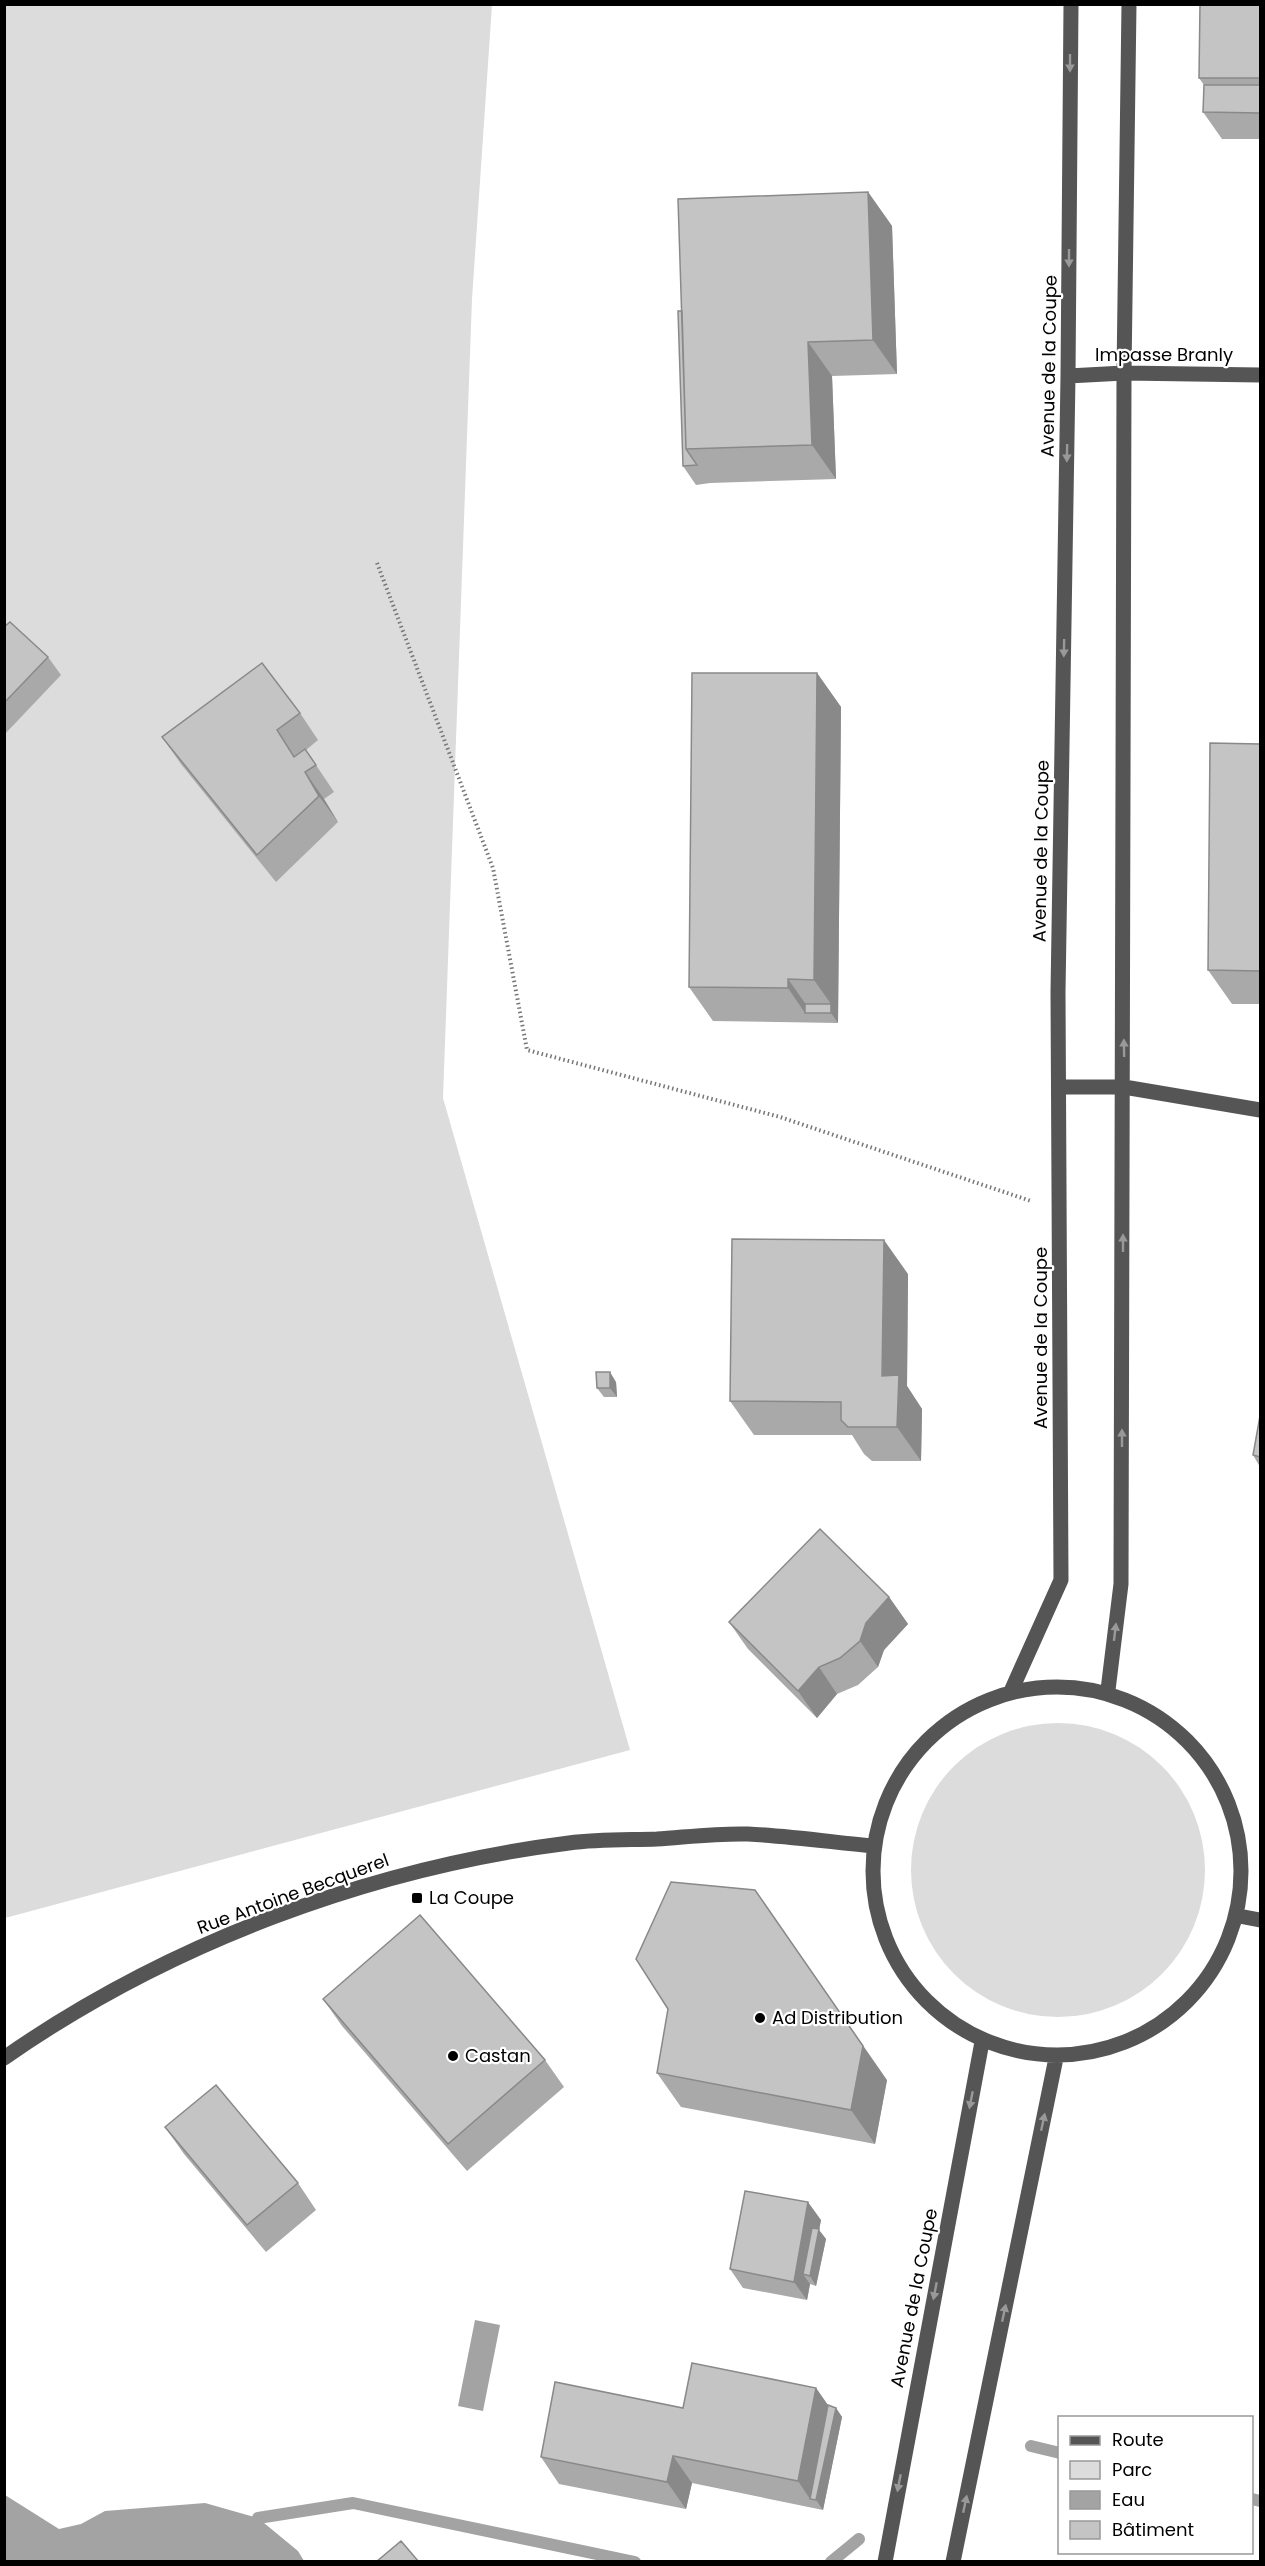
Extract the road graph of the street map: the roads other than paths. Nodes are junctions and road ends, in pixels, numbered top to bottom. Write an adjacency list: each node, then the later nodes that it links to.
1 (1071, 4): 4 (street, Avenue de la Coupe, one-way to 4)
2 (1129, 4): 3 (street)
3 (1124, 373): 4 (street, Impasse Branly); 5 (street, Impasse Branly); 7 (street, one-way to 3)
4 (1068, 375): 6 (street, Avenue de la Coupe, one-way to 6)
5 (1260, 375)
6 (1060, 1087): 7 (street); 9 (street, Avenue de la Coupe)
7 (1124, 1087): 8 (street); 10 (street, one-way to 7)
8 (1260, 1110)
9 (1012, 1689): 10 (street); 11 (street)
10 (1108, 1690): 12 (street)
11 (872, 1846): 14 (street); 15 (street, Rue Antoine Becquerel)
12 (1239, 1916): 13 (street); 16 (street)
13 (1260, 1920)
14 (982, 2042): 16 (street); 17 (street, Avenue de la Coupe, one-way to 17)
15 (4, 2058)
16 (1056, 2058): 18 (street, one-way to 16)
17 (885, 2562)
18 (953, 2562)

